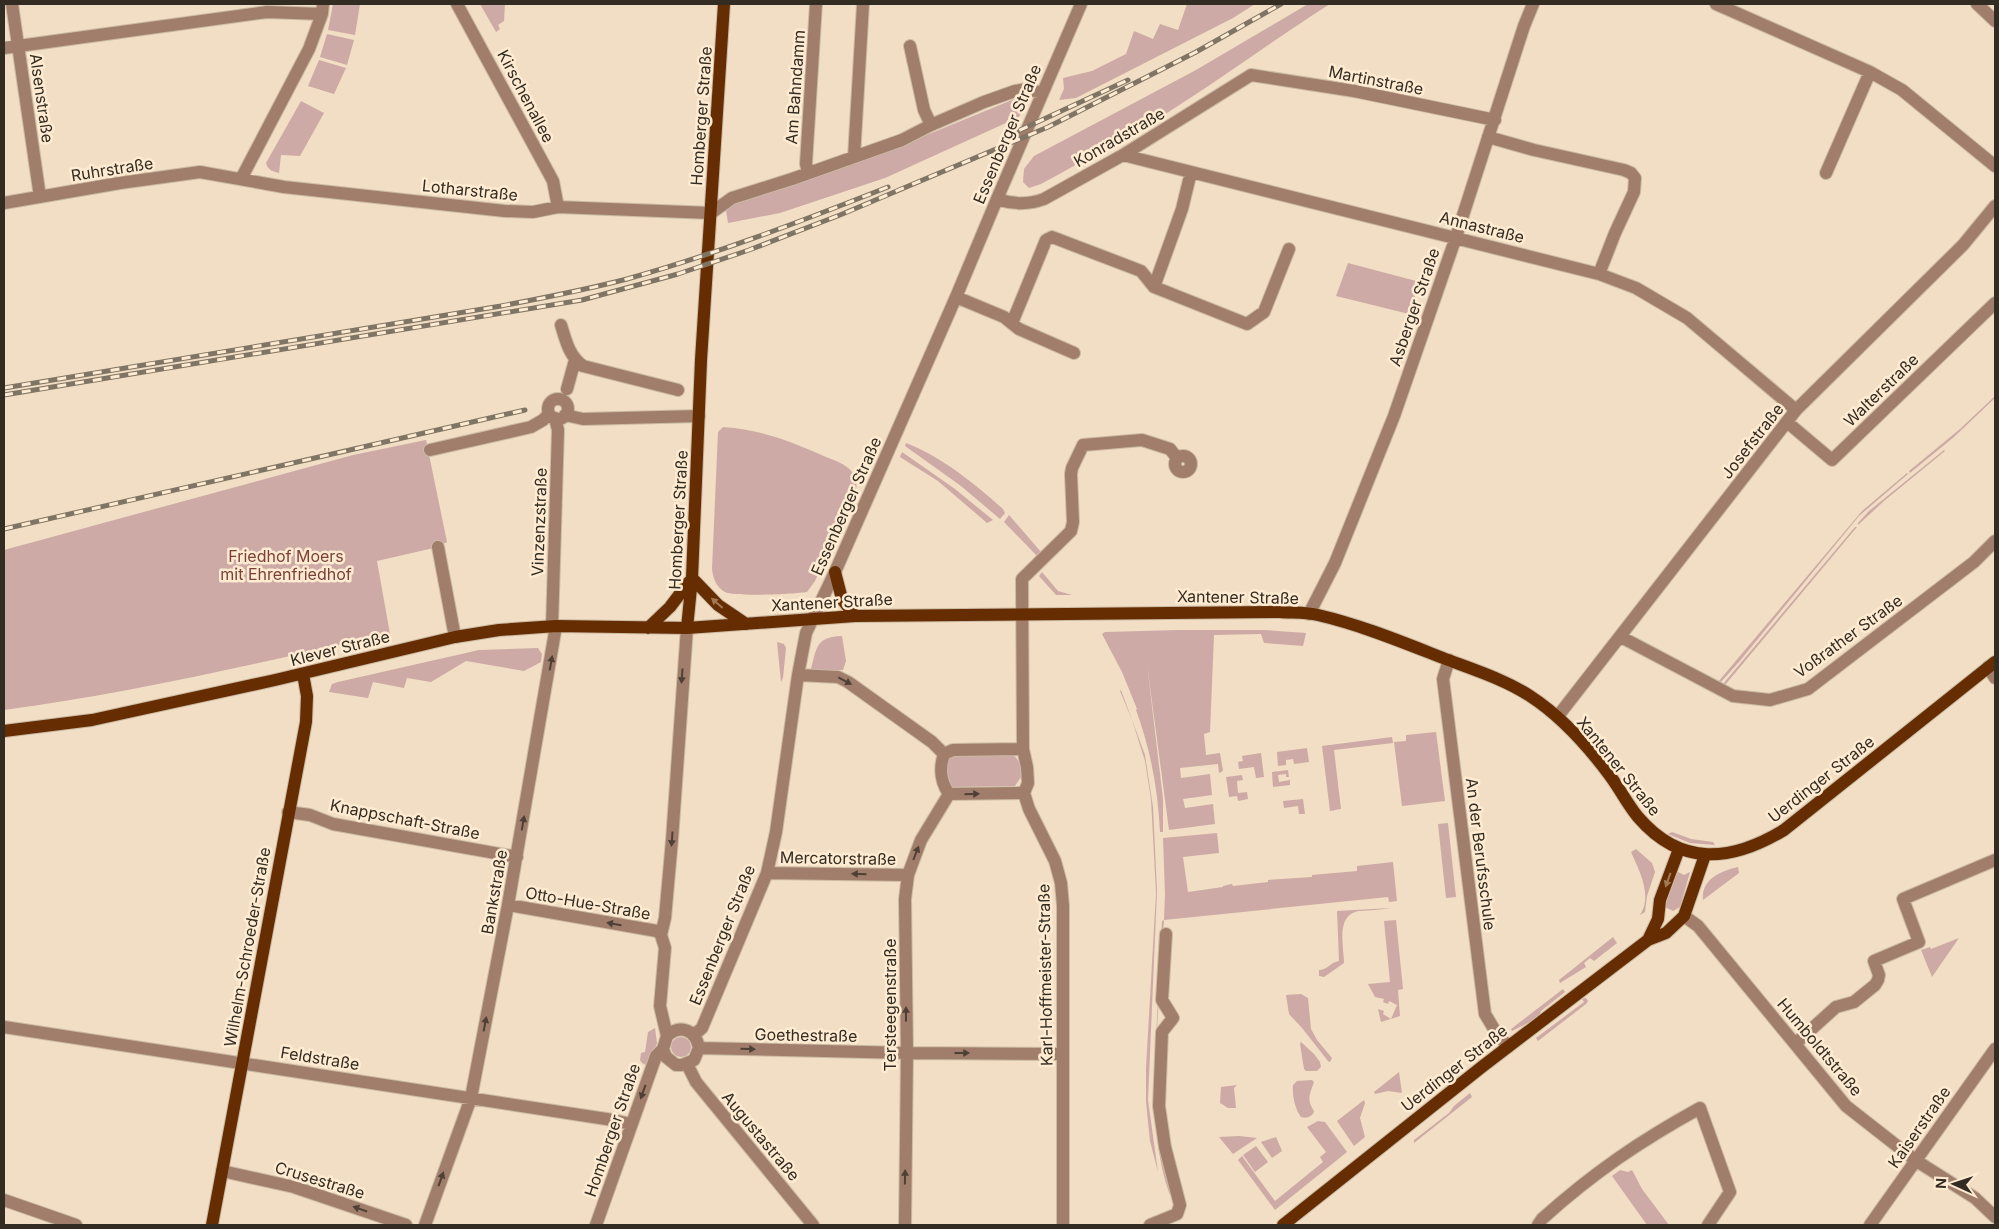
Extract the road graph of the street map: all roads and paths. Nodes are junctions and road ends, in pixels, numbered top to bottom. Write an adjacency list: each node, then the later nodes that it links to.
1 (12, 4): 12 (street, Alsenstraße)
2 (457, 4): 33 (street, Kirschenallee)
3 (724, 4): 34 (main road, Homberger Straße)
4 (816, 4): 24 (street, Am Bahndamm)
5 (863, 4): 22 (street)
6 (1534, 4): 18 (street, Asberger Straße)
7 (1716, 4): 15 (street)
8 (1977, 4): 11 (street)
9 (1079, 5): 17 (street, Essenberger Straße)
10 (322, 9): 12 (street); 28 (street)
11 (1995, 21)
12 (18, 45): 14 (street); 29 (street, Alsenstraße)
13 (910, 46): 19 (street)
14 (4, 48)
15 (1870, 72): 23 (street); 26 (street)
16 (1251, 75): 18 (street, Martinstraße); 21 (street, Konradstraße)
17 (1042, 93): 19 (street); 30 (street, Essenberger Straße)
18 (1495, 120): 20 (street, Asberger Straße)
19 (931, 125): 22 (street)
20 (1488, 137): 35 (street, Asberger Straße); 37 (street)
21 (1122, 155): 25 (street, Annastraße); 30 (street, Konradstraße)
22 (854, 157): 24 (street)
23 (1995, 166)
24 (808, 172): 34 (street)
25 (1191, 172): 35 (street, Annastraße); 38 (street)
26 (1826, 173)
27 (226, 177): 28 (street, Lotharstraße); 29 (street, Ruhrstraße)
28 (242, 179): 33 (street, Lotharstraße)
29 (40, 197): 31 (street, Ruhrstraße)
30 (996, 199): 39 (street, Essenberger Straße)
31 (4, 204)
32 (1995, 206): 47 (street, Josefstraße)
33 (558, 207): 34 (street, Lotharstraße)
34 (711, 213): 49 (main road, Homberger Straße)
35 (1456, 237): 37 (street, Annastraße); 58 (street, Asberger Straße)
36 (1290, 249): 38 (street)
37 (1599, 274): 47 (street, Annastraße)
38 (1154, 287): 41 (street)
39 (956, 297): 41 (street); 55 (street, Essenberger Straße)
40 (1995, 302): 50 (street, Walterstraße)
41 (1012, 323): 43 (street)
42 (562, 325): 44 (street)
43 (1074, 352)
44 (575, 360): 45 (street); 46 (street)
45 (567, 389)
46 (678, 390)
47 (1796, 410): 50 (street, Josefstraße)
48 (556, 416): 49 (street); 51 (street); 62 (street, Vinzenzstraße)
49 (699, 416): 56 (main road, Homberger Straße)
50 (1787, 422): 66 (street, Josefstraße)
51 (430, 450)
52 (1177, 458): 57 (street, Karl-Hoffmeister-Straße)
53 (1995, 541): 66 (street, Voßrather Straße)
54 (438, 547): 65 (street)
55 (835, 572): 59 (main road); 60 (street, Essenberger Straße)
56 (692, 578): 61 (main road, one-way to 56); 63 (main road); 64 (main road, Homberger Straße)
57 (1022, 613): 58 (main road, Xantener Straße); 59 (main road, Xantener Straße); 73 (street, Karl-Hoffmeister-Straße)
58 (1309, 614): 67 (main road, Xantener Straße)
59 (855, 616): 60 (main road, Xantener Straße)
60 (813, 618): 61 (main road, Xantener Straße); 70 (street, Essenberger Straße)
61 (746, 624): 64 (main road, Xantener Straße)
62 (554, 626): 63 (main road, Klever Straße); 65 (main road, Klever Straße); 80 (street, Bankstraße, one-way to 62)
63 (648, 628): 64 (main road, Klever Straße)
64 (687, 628): 87 (street, Homberger Straße, one-way to 87)
65 (455, 637): 69 (main road, Klever Straße)
66 (1621, 637): 71 (street, Josefstraße)
67 (1450, 660): 71 (main road, Xantener Straße); 94 (street, An der Berufsschule)
68 (1993, 669): 79 (main road, Uerdinger Straße)
69 (303, 674): 72 (main road, Klever Straße); 77 (main road, Wilhelm-Schroeder-Straße)
70 (798, 675): 74 (street, one-way to 74); 82 (street, Essenberger Straße)
71 (1558, 716): 78 (main road, Xantener Straße)
72 (4, 731)
73 (1023, 748): 74 (street); 75 (street, Karl-Hoffmeister-Straße)
74 (944, 754): 76 (street)
75 (1024, 793): 76 (street, one-way to 75); 99 (street, Karl-Hoffmeister-Straße)
76 (949, 794): 83 (street, Tersteegenstraße, one-way to 76)
77 (288, 812): 80 (street, Knappschaft-Straße); 100 (main road, Wilhelm-Schroeder-Straße)
78 (1679, 849): 79 (main road, Xantener Straße); 85 (main road, Uerdinger Straße, one-way to 85)
79 (1705, 855): 86 (main road, Uerdinger Straße)
80 (517, 856): 84 (street, Bankstraße)
81 (1995, 860): 93 (street)
82 (767, 873): 83 (street, Mercatorstraße, one-way to 82); 91 (street, Essenberger Straße)
83 (908, 875): 98 (street, Tersteegenstraße, one-way to 83)
84 (508, 905): 87 (street, Otto-Hue-Straße, one-way to 84); 102 (street, Bankstraße, one-way to 84)
85 (1660, 912): 86 (main road); 89 (main road, Uerdinger Straße)
86 (1684, 916): 89 (main road, Uerdinger Straße); 93 (street, Humboldtstraße)
87 (661, 934): 92 (street, Homberger Straße)
88 (1166, 934): 116 (street)
89 (1648, 940): 94 (main road, Uerdinger Straße)
90 (4, 1027): 100 (street, Feldstraße)
91 (694, 1035): 92 (street); 95 (street)
92 (667, 1036): 96 (street, Homberger Straße)
93 (1795, 1044): 104 (street, Humboldtstraße)
94 (1508, 1047): 117 (main road, Uerdinger Straße)
95 (699, 1048): 98 (street, Goethestraße, one-way to 98); 101 (street)
96 (663, 1049): 101 (street, Homberger Straße); 103 (street, Homberger Straße, one-way to 103)
97 (1995, 1049): 104 (street, Kaiserstraße)
98 (907, 1053): 99 (street, Goethestraße, one-way to 99); 114 (street, Tersteegenstraße, one-way to 98)
99 (1063, 1054): 115 (street, Karl-Hoffmeister-Straße)
100 (242, 1062): 102 (street, Feldstraße); 105 (main road, Wilhelm-Schroeder-Straße)
101 (687, 1064): 113 (street, Augustastraße)
102 (471, 1098): 103 (street, Feldstraße); 111 (street, Bankstraße, one-way to 102)
103 (631, 1124): 112 (street, Homberger Straße)
104 (1915, 1160): 107 (street, Humboldtstraße); 120 (street, Kaiserstraße)
105 (222, 1172): 109 (main road, Wilhelm-Schroeder-Straße); 110 (street, Crusestraße, one-way to 105)
106 (4, 1200): 108 (street)
107 (1995, 1217)
108 (76, 1225)
109 (212, 1225)
110 (406, 1225)
111 (425, 1225)
112 (596, 1225)
113 (814, 1225)
114 (905, 1225)
115 (1063, 1225)
116 (1150, 1225)
117 (1283, 1225)
118 (1538, 1225): 119 (street)
119 (1708, 1225)
120 (1870, 1225)

